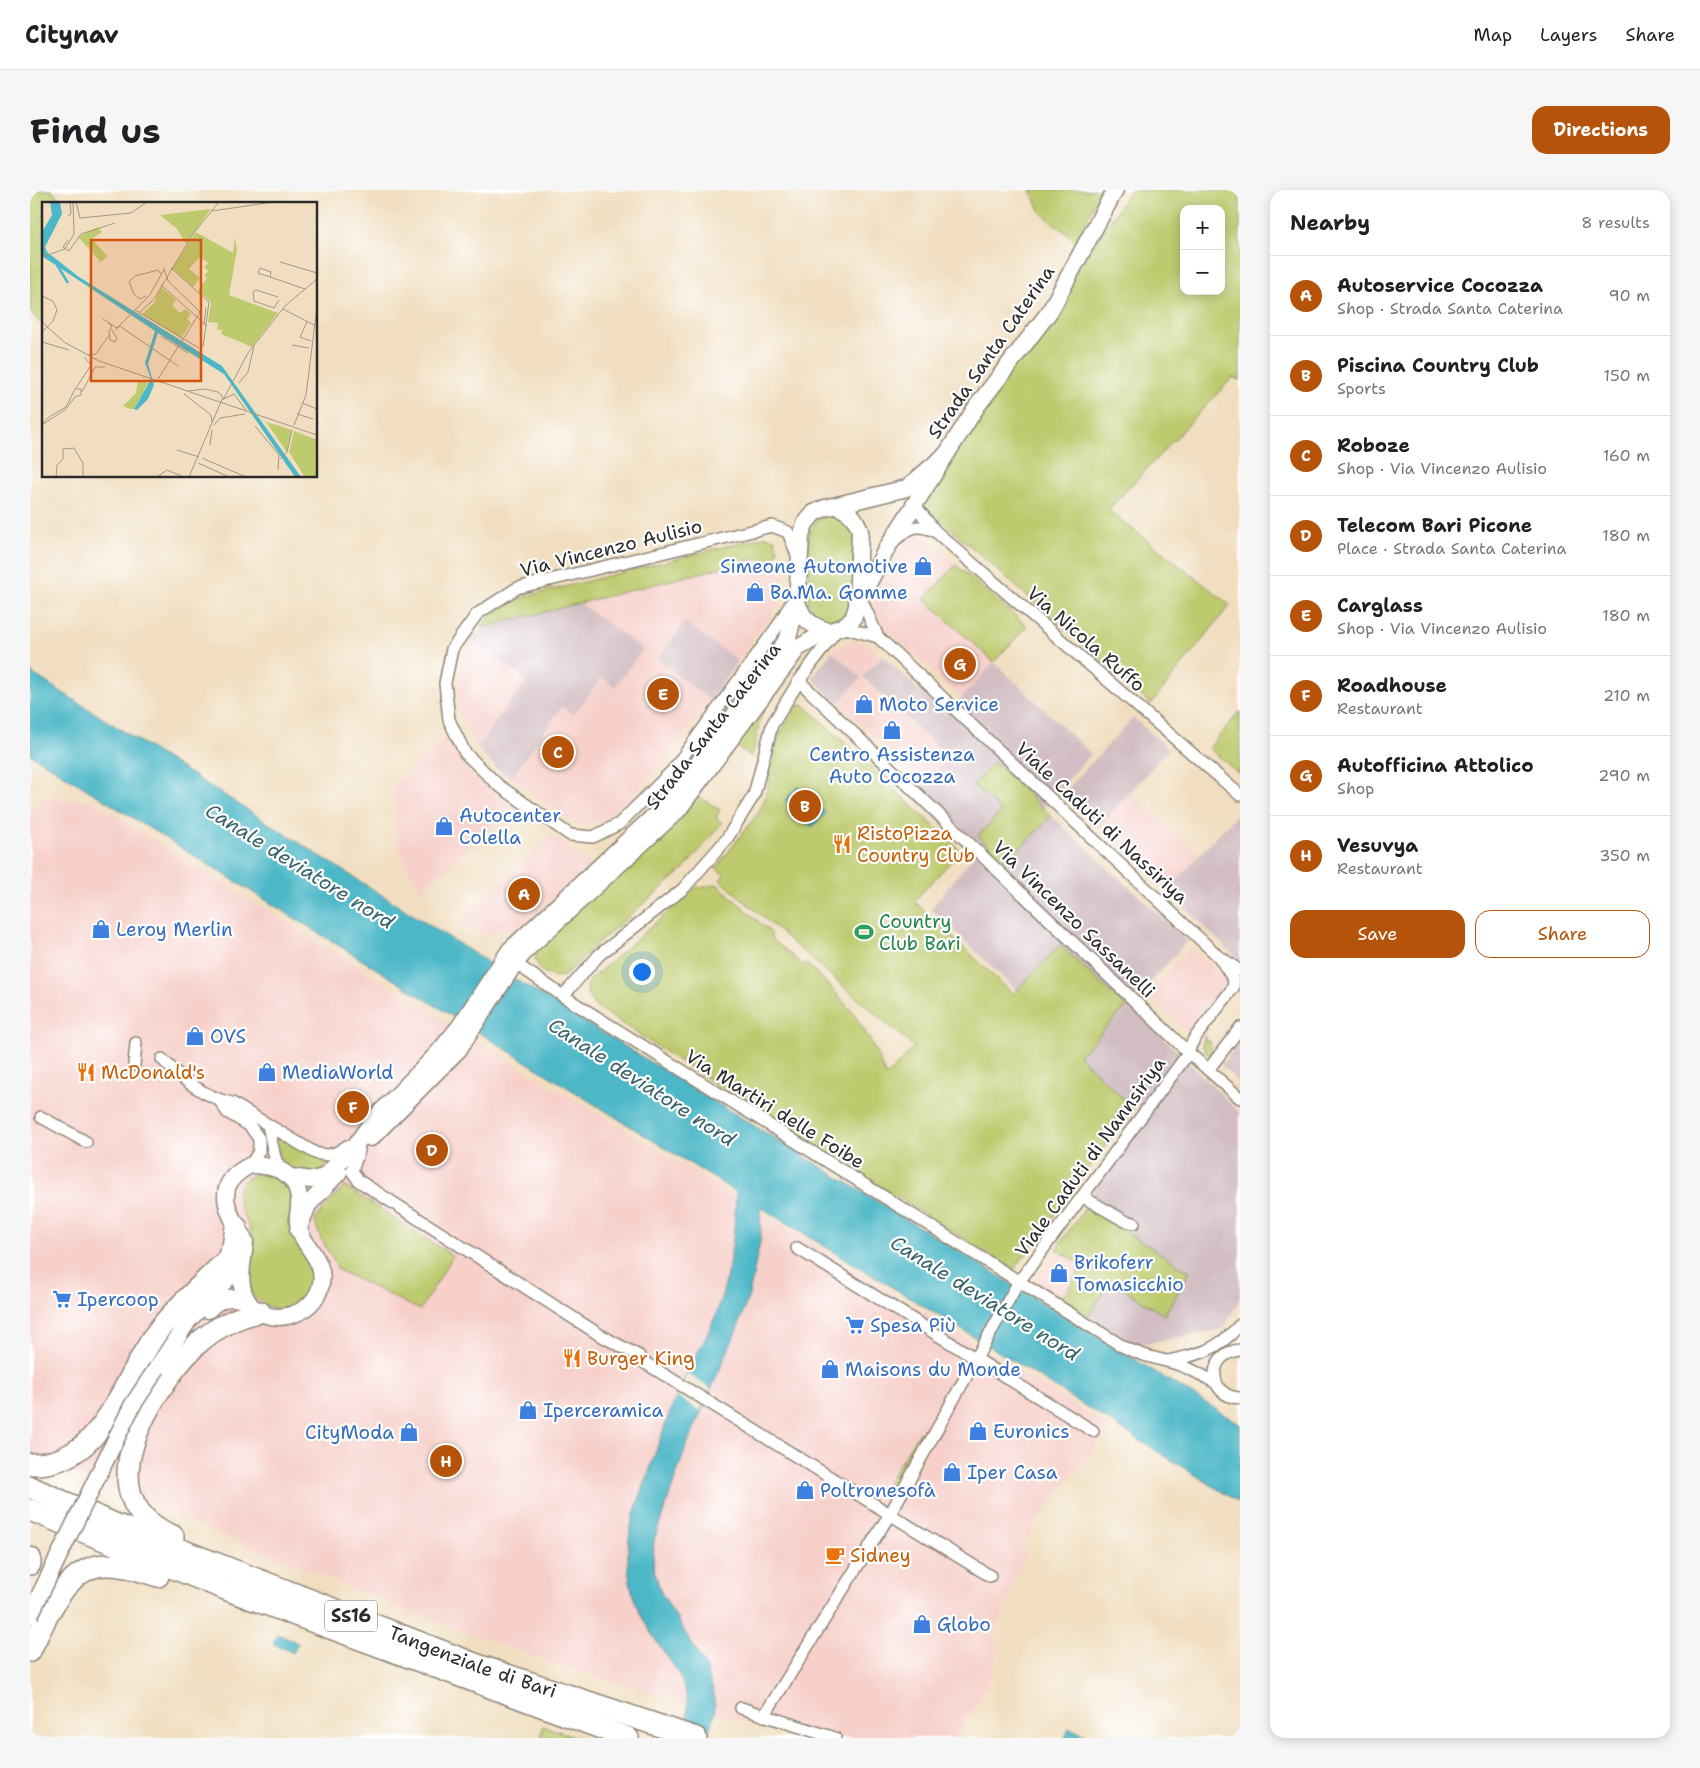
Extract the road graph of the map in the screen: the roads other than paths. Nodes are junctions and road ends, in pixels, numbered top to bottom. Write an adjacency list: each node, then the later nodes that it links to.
1 (1115, 190): 2 (street, Strada Santa Caterina)
2 (943, 457): 3 (street, Strada Santa Caterina); 4 (street, Strada Santa Caterina)
3 (914, 504): 5 (street, Via Nicola Ruffo); 6 (street, Strada Santa Caterina)
4 (837, 506): 7 (street, Strada Santa Caterina); 8 (street, Strada Santa Caterina)
5 (935, 531): 6 (street); 13 (street, Via Nicola Ruffo)
6 (886, 548): 8 (street, Strada Santa Caterina)
7 (799, 563): 9 (street, Strada Santa Caterina); 9 (street, Via Vincenzo Aulisio)
8 (858, 593): 10 (street, Strada Santa Caterina); 11 (street)
9 (798, 596): 10 (street); 15 (street, Strada Santa Caterina)
10 (836, 629): 11 (street); 12 (street, Strada Santa Caterina); 15 (street, Strada Santa Caterina)
11 (878, 637): 14 (street, Viale Caduti di Nassiriya)
12 (799, 681): 17 (street, Strada Santa Caterina); 21 (street, Via Vincenzo Sassanelli)
13 (1240, 795)
14 (1218, 957): 16 (street); 21 (street, Viale Caduti di Nassiriya)
15 (509, 966): 17 (street, Via Martiri delle Foibe); 19 (street, Strada Santa Caterina)
16 (1240, 971)
17 (563, 996): 40 (street, Via Martiri delle Foibe)
18 (1240, 1028): 24 (street)
19 (466, 1029): 28 (street, Strada Santa Caterina); 31 (street, Strada Santa Caterina)
20 (136, 1042): 23 (street)
21 (1188, 1052): 24 (street, Via Vincenzo Sassanelli); 34 (street, Viale Caduti di Nannsiriya)
22 (162, 1059): 26 (street)
23 (134, 1065)
24 (1208, 1070): 25 (street, Via Vincenzo Sassanelli)
25 (1240, 1098)
26 (220, 1100): 29 (street); 32 (street)
27 (41, 1118): 30 (street)
28 (373, 1120): 29 (street); 33 (street, Strada Santa Caterina)
29 (268, 1125): 33 (street)
30 (86, 1142)
31 (359, 1150): 37 (street, Strada Santa Caterina); 56 (street)
32 (250, 1165): 33 (street, Strada Santa Caterina); 36 (street)
33 (286, 1173): 37 (street)
34 (1083, 1197): 35 (street); 40 (street, Viale Caduti di Nannsiriya)
35 (1134, 1223)
36 (236, 1227): 39 (street); 53 (highway)
37 (298, 1230): 41 (street)
38 (797, 1248): 46 (street)
39 (241, 1264): 41 (street); 49 (street)
40 (1018, 1283): 46 (street); 48 (street, Via Martiri delle Foibe)
41 (254, 1307): 49 (street); 59 (highway)
42 (1240, 1325): 43 (street)
43 (1227, 1339): 44 (street); 47 (street)
44 (1213, 1350): 47 (street); 48 (street)
45 (1240, 1350): 47 (street)
46 (979, 1353): 52 (street); 56 (street)
47 (1225, 1354): 50 (street)
48 (1166, 1361): 50 (street, Via Martiri delle Foibe)
49 (157, 1368): 62 (street, bridge)
50 (1216, 1383): 51 (street, Via Martiri delle Foibe)
51 (1240, 1398)
52 (1093, 1431)
53 (30, 1464)
54 (30, 1487): 59 (highway, Tangenziale di Bari / SS16)
55 (30, 1510): 61 (highway, Tangenziale di Bari / SS16)
56 (890, 1514): 60 (street); 65 (street)
57 (30, 1558): 58 (highway)
58 (30, 1564)
59 (224, 1566): 66 (highway, Tangenziale di Bari / SS16)
60 (990, 1576)
61 (224, 1589): 63 (highway); 67 (highway, Tangenziale di Bari / SS16)
62 (30, 1615)
63 (30, 1650)
64 (742, 1708): 65 (street)
65 (764, 1716): 68 (street)
66 (687, 1735)
67 (628, 1738)
68 (835, 1738)

